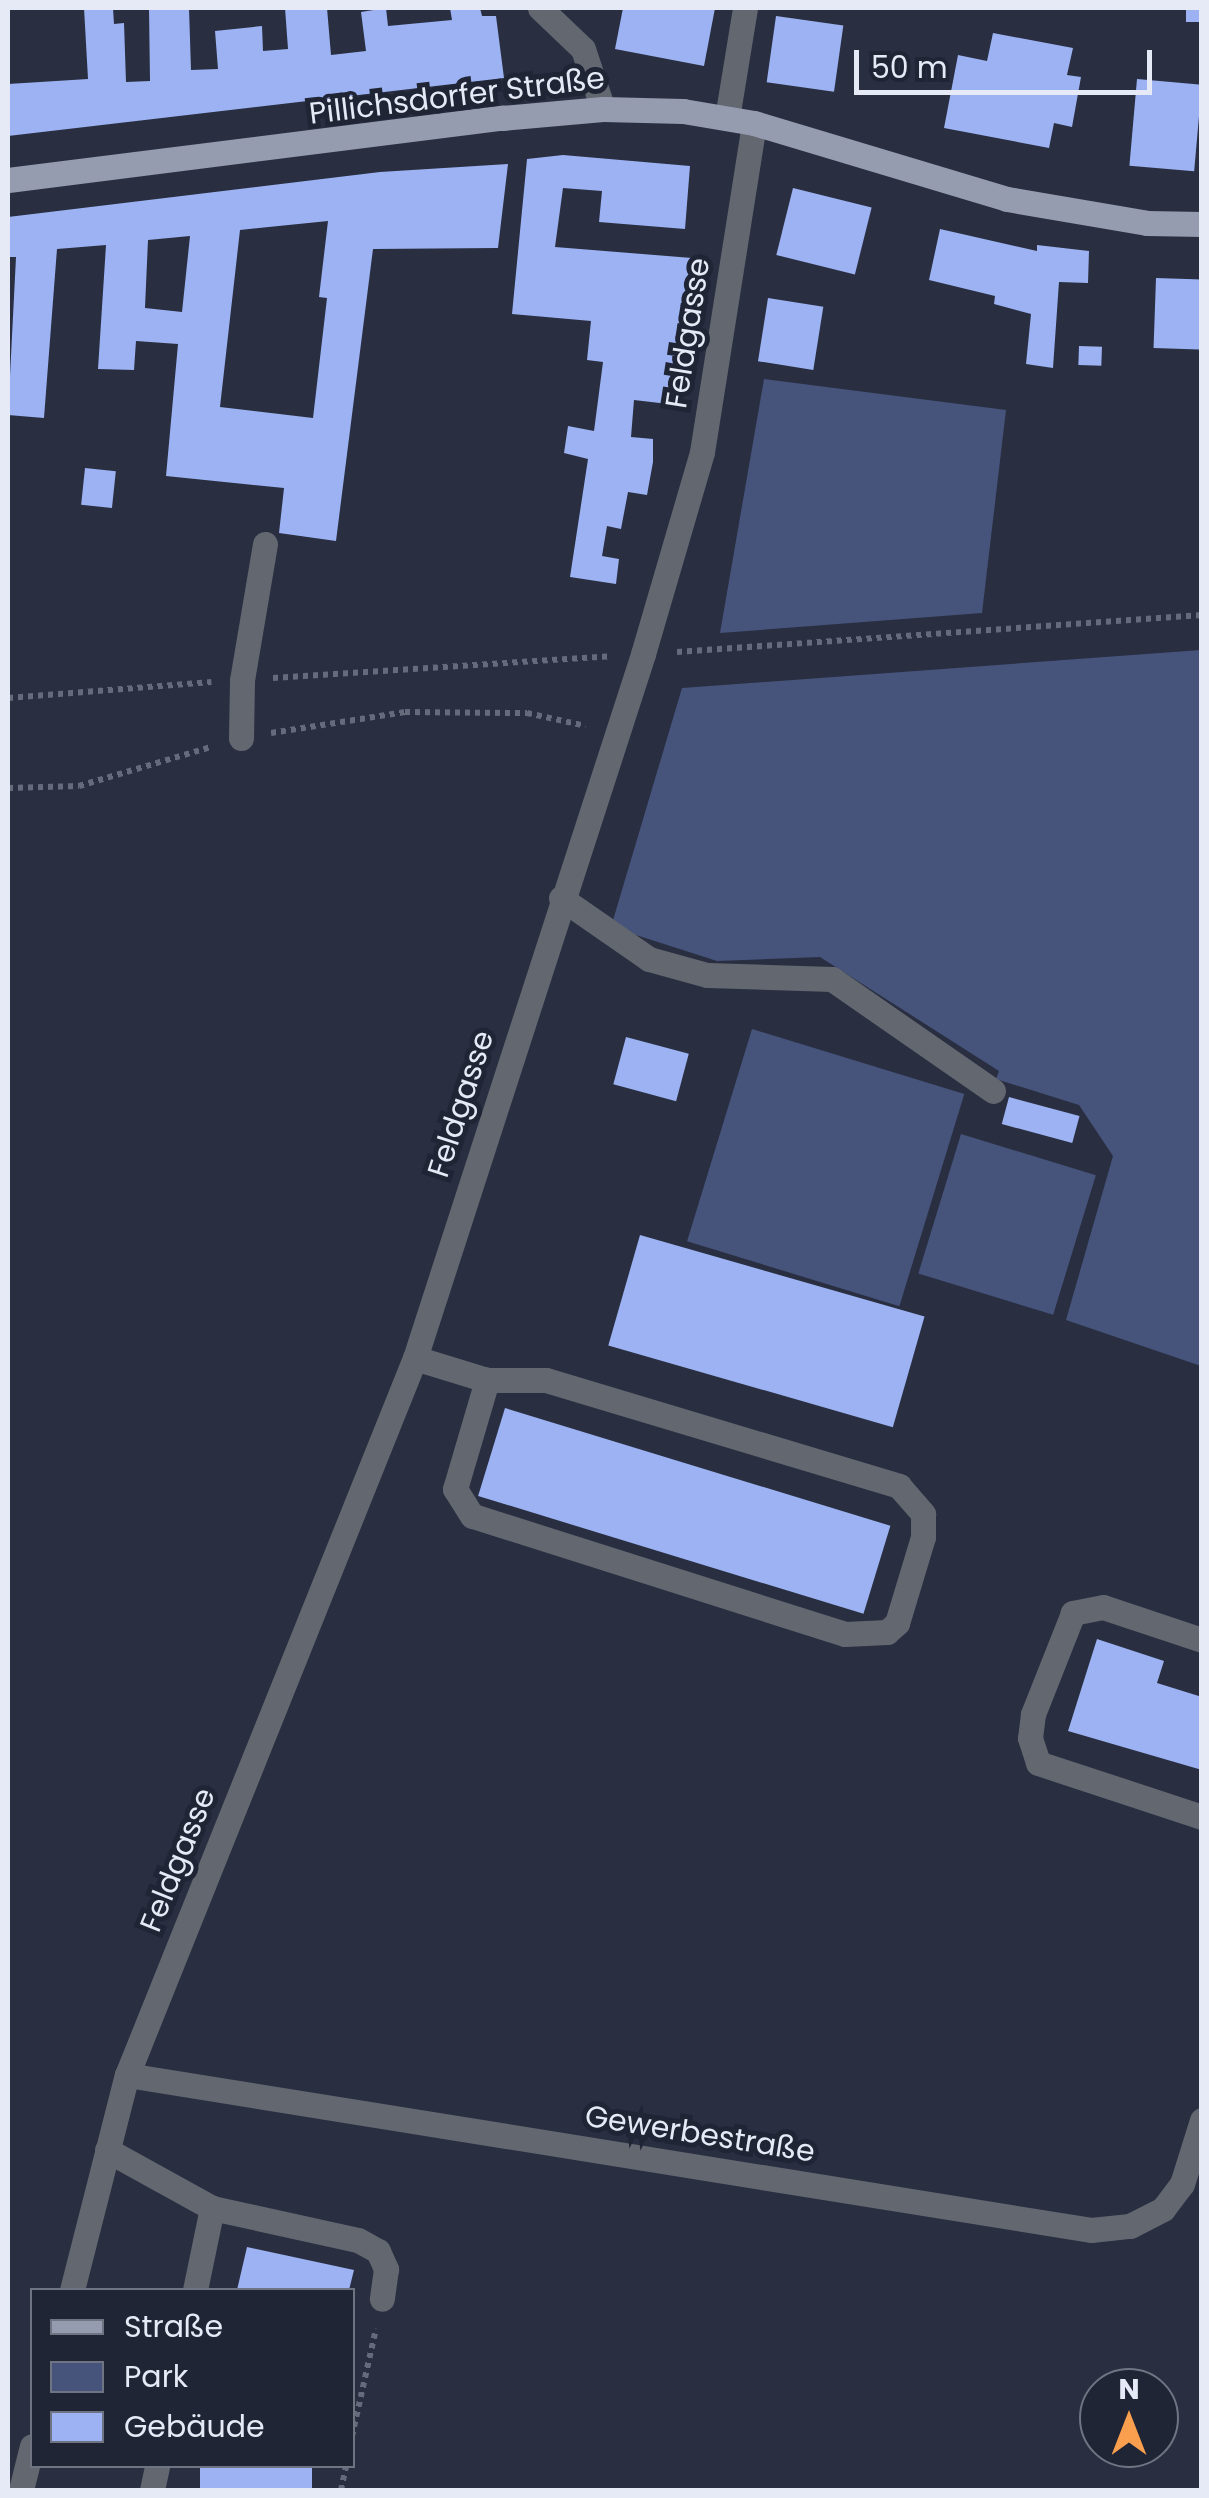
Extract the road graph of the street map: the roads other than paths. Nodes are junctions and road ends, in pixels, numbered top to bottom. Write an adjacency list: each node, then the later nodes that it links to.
1 (540, 8): 3 (street)
2 (745, 8): 4 (street)
3 (603, 109): 4 (main road, Pillichsdorfer Straße); 6 (main road, Pillichsdorfer Straße)
4 (727, 118): 5 (main road, Pillichsdorfer Straße)
5 (754, 123): 7 (main road, Pillichsdorfer Straße); 10 (street, Feldgasse)
6 (8, 180)
7 (1202, 224)
8 (265, 544): 9 (street)
9 (242, 738)
10 (561, 898): 11 (street); 12 (street, Feldgasse)
11 (993, 1092)
12 (415, 1358): 13 (street); 16 (street, Feldgasse)
13 (487, 1380): 13 (street)
14 (1202, 1640): 15 (street)
15 (1202, 1818)
16 (127, 2074): 17 (street, Gewerbestraße); 18 (street, Feldgasse)
17 (1202, 2120)
18 (107, 2150): 19 (street); 20 (street, Feldgasse)
19 (212, 2208): 21 (street); 22 (street)
20 (72, 2288)
21 (195, 2288)
22 (382, 2299)
23 (30, 2454): 24 (street)
24 (21, 2490)

